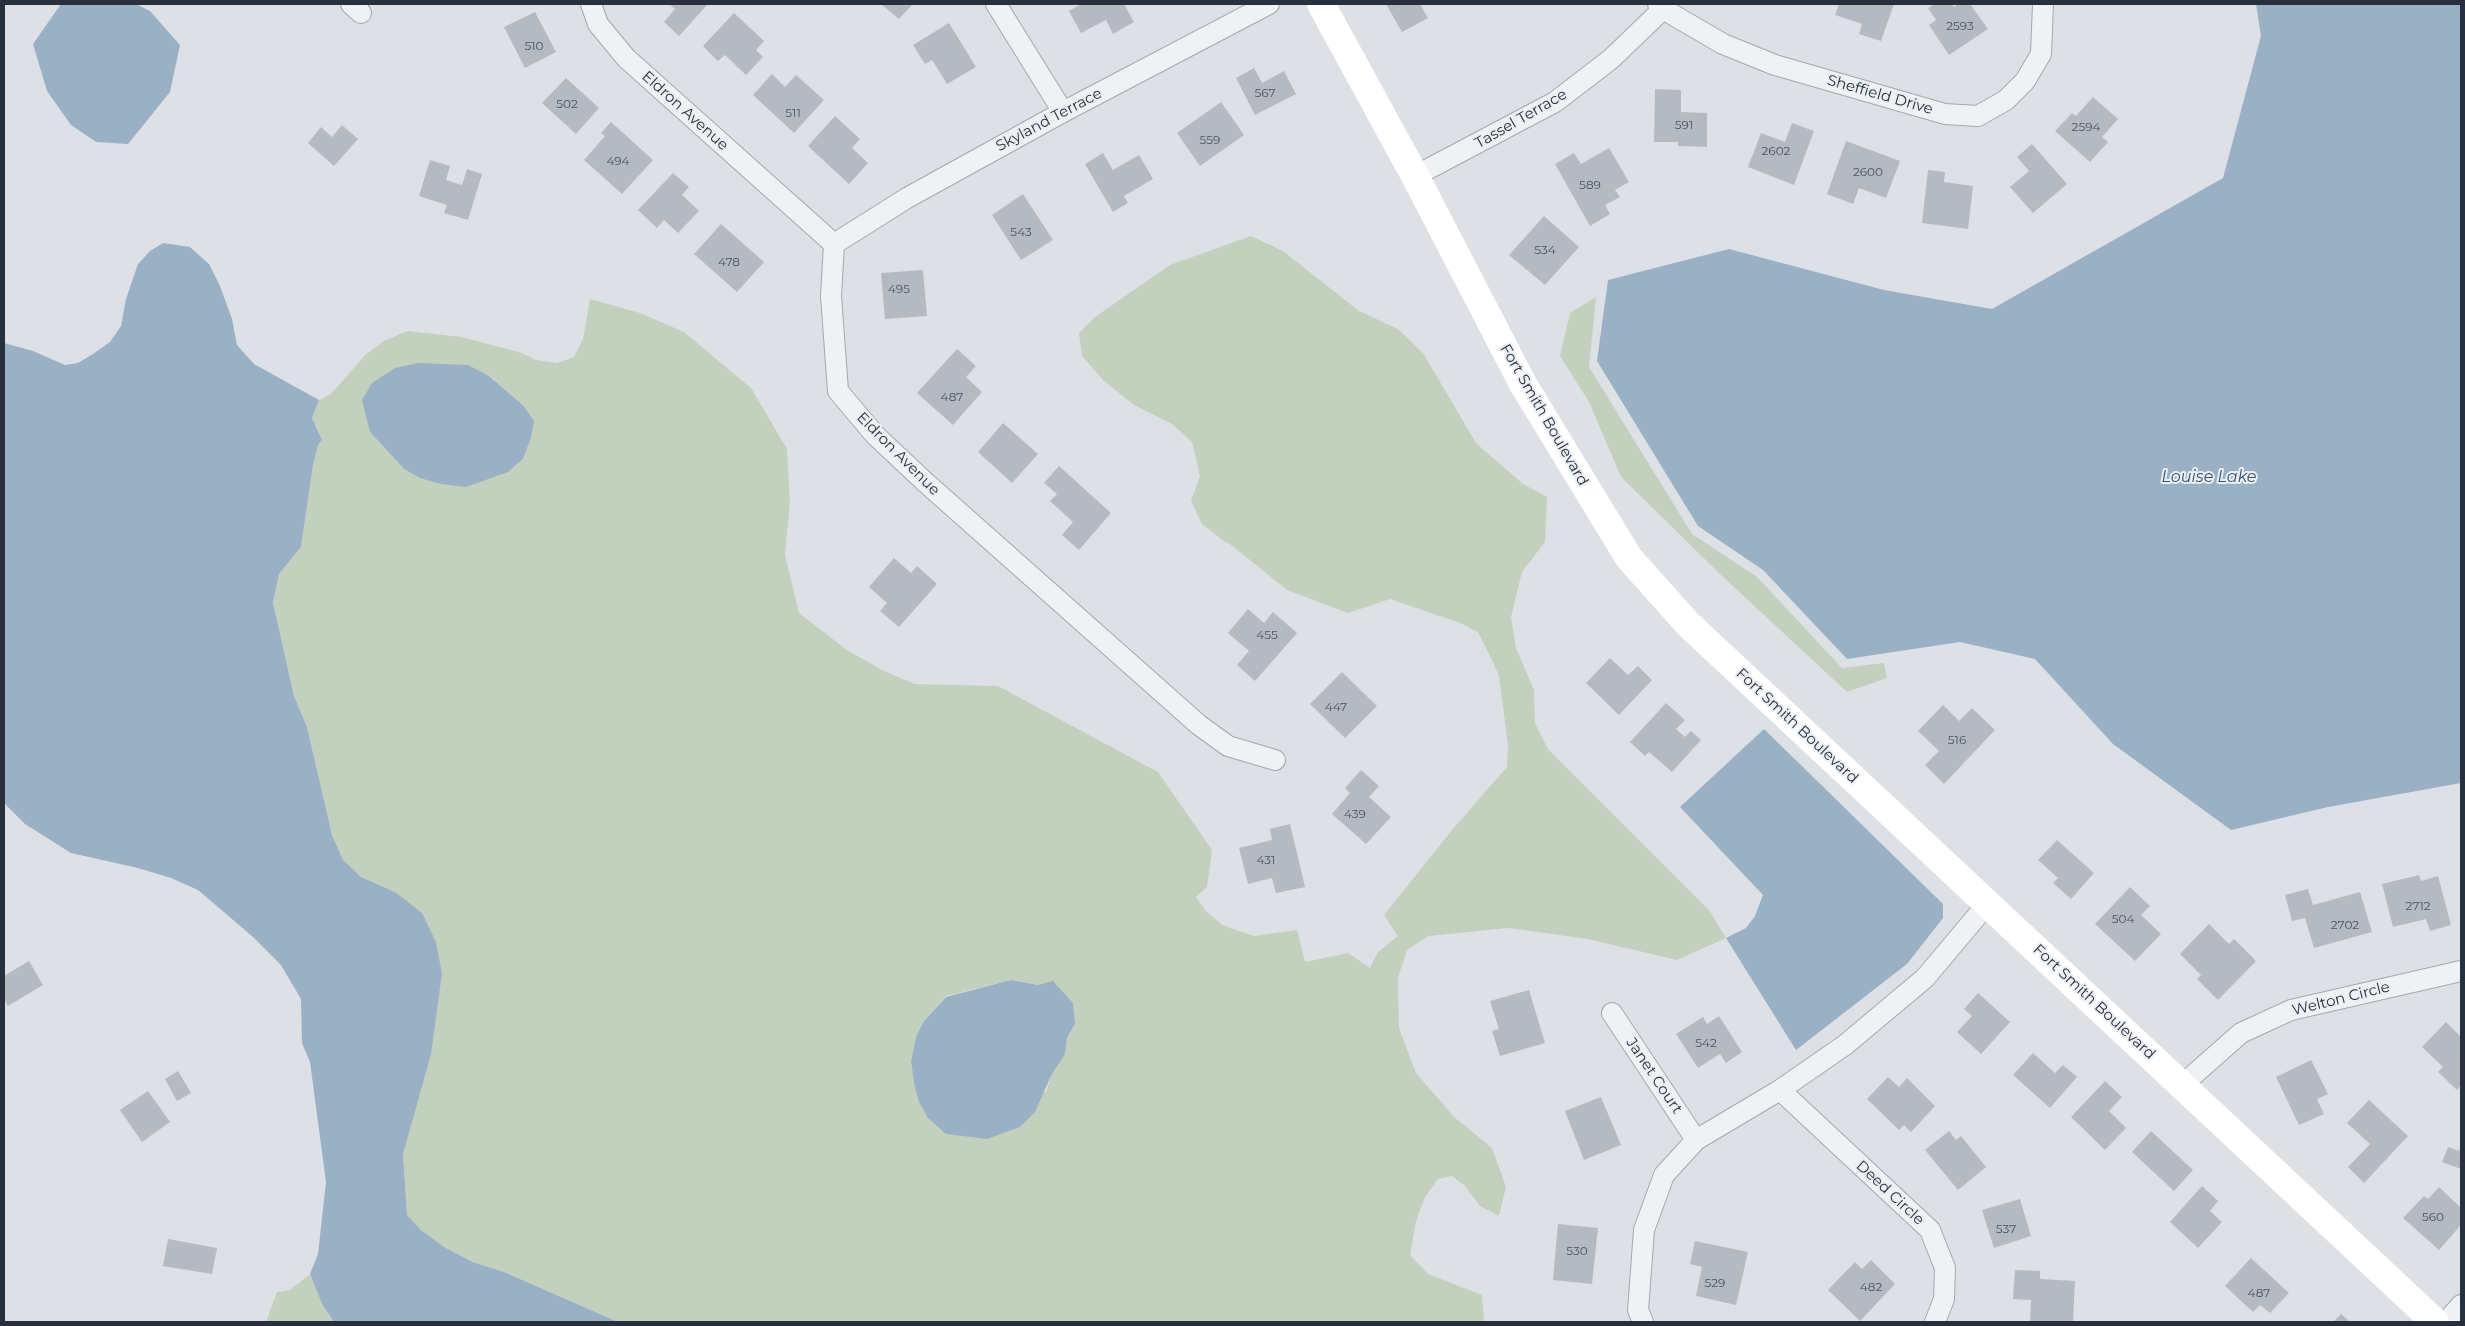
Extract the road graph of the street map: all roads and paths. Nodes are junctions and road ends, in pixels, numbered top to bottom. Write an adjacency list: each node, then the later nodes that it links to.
1 (591, 4): 9 (street, Eldron Avenue)
2 (996, 4): 7 (street)
3 (1269, 4): 7 (street, Skyland Terrace)
4 (1321, 4): 8 (street, Fort Smith Boulevard)
5 (2043, 4): 6 (street, Sheffield Drive)
6 (1661, 7): 8 (street, Tassel Terrace)
7 (1063, 112): 9 (street, Skyland Terrace)
8 (1415, 176): 11 (street, Fort Smith Boulevard)
9 (834, 244): 10 (street, Eldron Avenue)
10 (1275, 760)
11 (1988, 903): 14 (street, Fort Smith Boulevard); 15 (street)
12 (2461, 971): 14 (street, Welton Circle)
13 (1612, 1013): 16 (street, Janet Court)
14 (2182, 1085): 20 (street, Fort Smith Boulevard)
15 (1780, 1090): 16 (street); 19 (street, Deed Circle)
16 (1696, 1140): 18 (street)
17 (2461, 1305): 21 (street)
18 (1643, 1322)
19 (1935, 1322)
20 (2435, 1322)
21 (2446, 1322)

